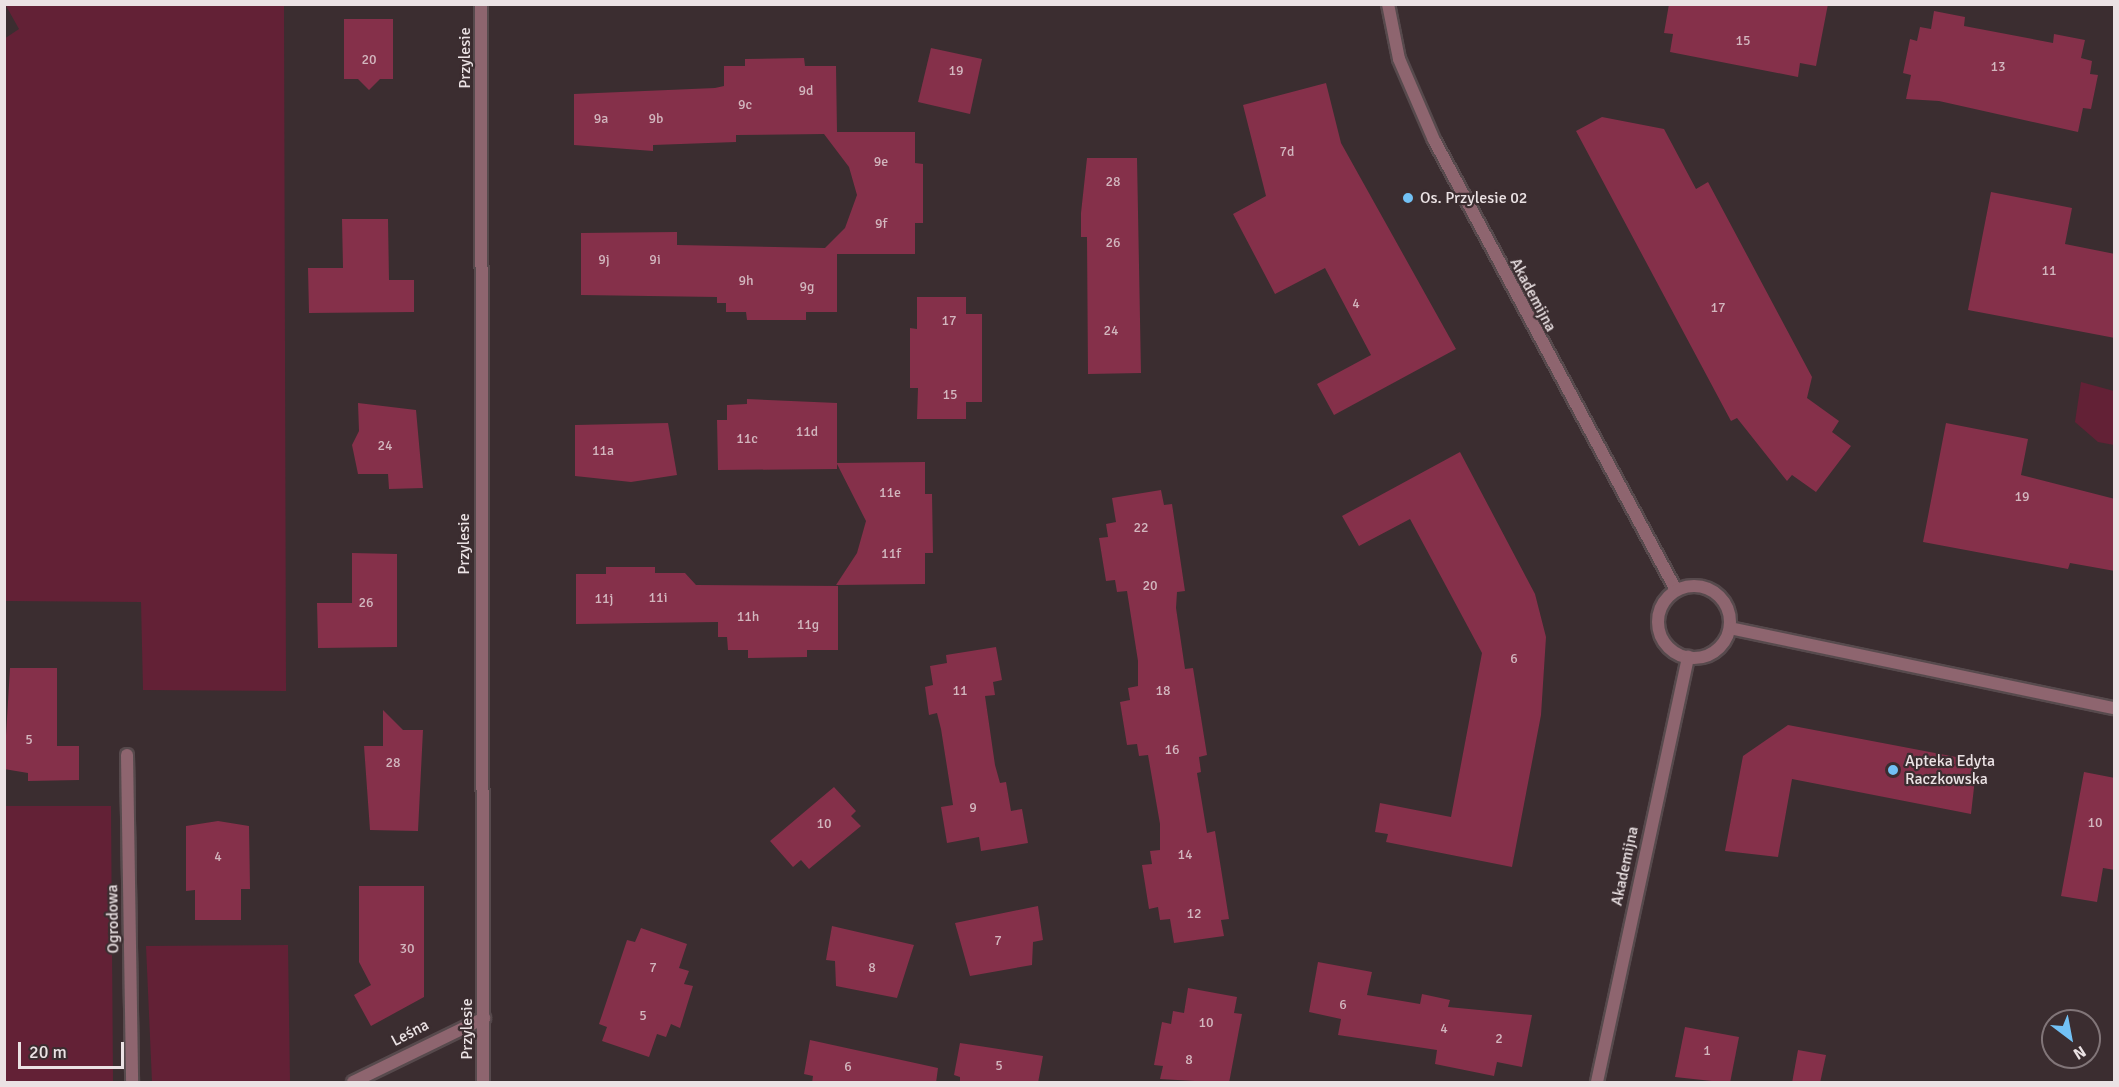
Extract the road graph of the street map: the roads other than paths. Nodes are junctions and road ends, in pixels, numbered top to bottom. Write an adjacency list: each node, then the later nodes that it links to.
1 (481, 4): 8 (street, Przylesie)
2 (1388, 4): 3 (street, Akademijna)
3 (1676, 590): 4 (street); 5 (street)
4 (1730, 628): 5 (street); 6 (street)
5 (1688, 657): 12 (street, Akademijna)
6 (2115, 708)
7 (127, 755): 9 (street, Ogrodowa)
8 (483, 1018): 10 (street, Leśna); 11 (street, Przylesie)
9 (132, 1083)
10 (353, 1083)
11 (483, 1083)
12 (1597, 1083)

